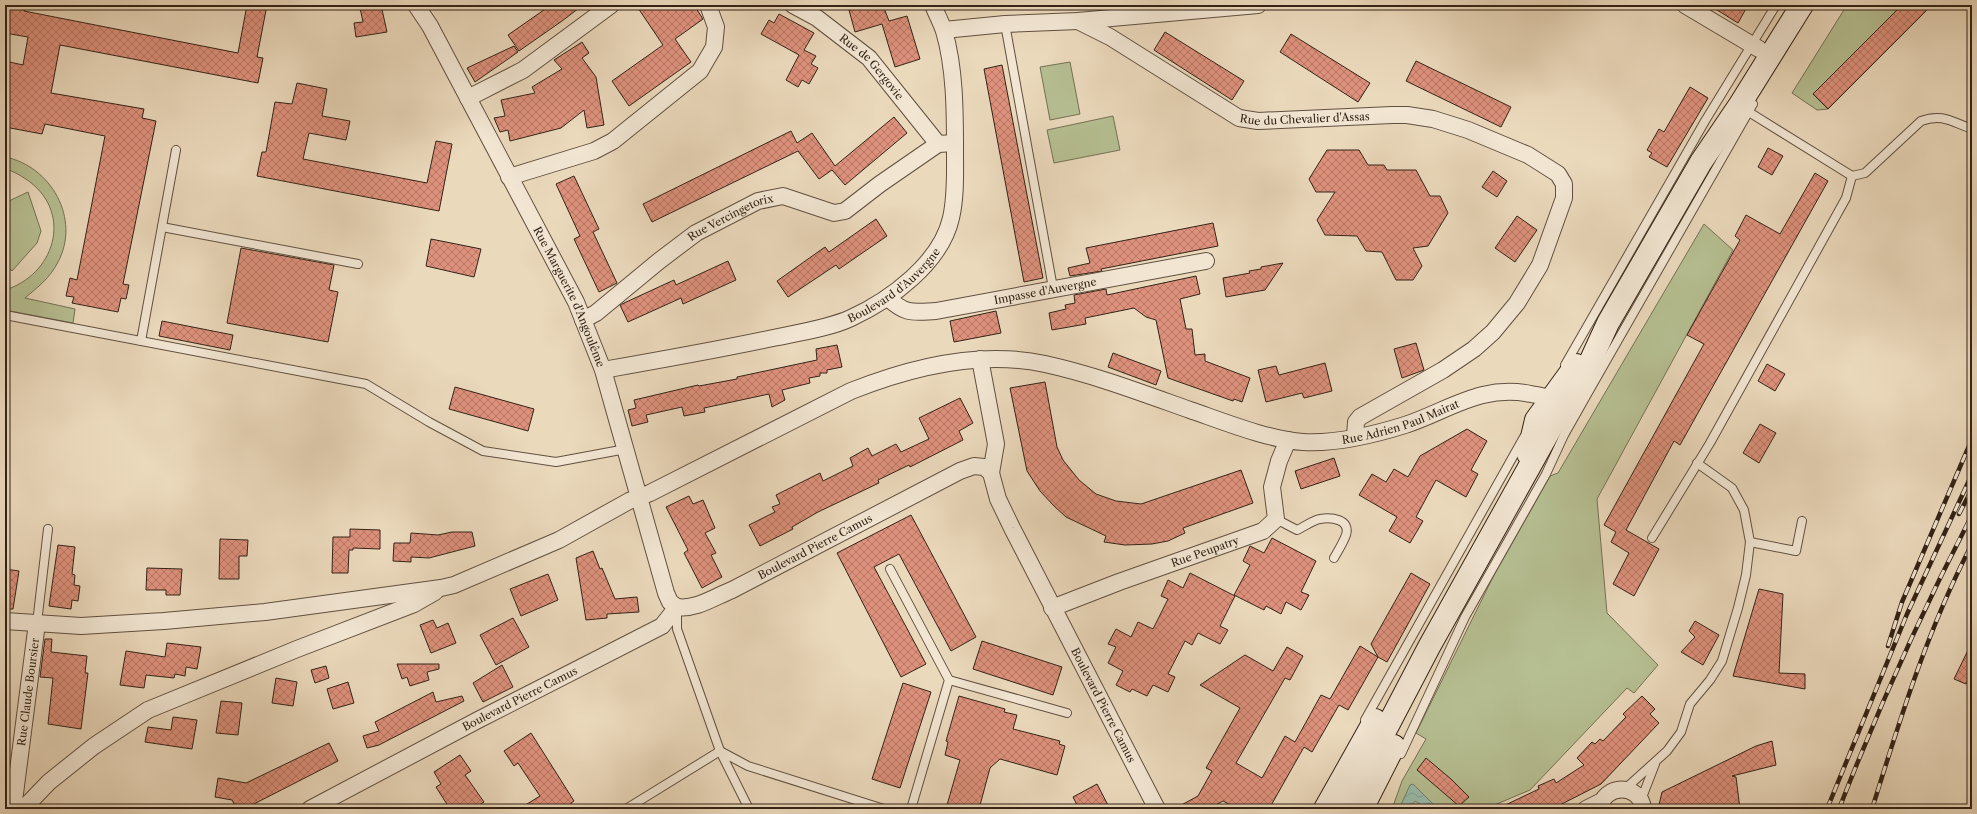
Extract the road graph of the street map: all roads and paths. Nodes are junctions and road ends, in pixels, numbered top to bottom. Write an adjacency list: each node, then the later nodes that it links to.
1 (416, 5): 15 (street, Rue Marguerite d'Angoulême)
2 (611, 5): 15 (street)
3 (708, 5): 23 (street)
4 (793, 5): 19 (street, Rue de Gergovie)
5 (932, 5): 13 (street, Boulevard d'Auvergne)
6 (1258, 5): 11 (street)
7 (1685, 5): 14 (street)
8 (1776, 5): 14 (lane)
9 (1785, 5): 14 (main road)
10 (1806, 8): 14 (main road)
11 (1078, 21): 12 (street); 36 (street, Rue du Chevalier d'Assas)
12 (1005, 24): 13 (street); 27 (lane)
13 (944, 30): 18 (street, Boulevard d'Auvergne)
14 (1765, 52): 16 (main road); 21 (main road); 34 (lane)
15 (468, 98): 23 (street, Rue Marguerite d'Angoulême)
16 (1748, 105): 21 (main road); 22 (lane); 34 (lane)
17 (1972, 129): 22 (lane)
18 (955, 143): 19 (street); 28 (street, Boulevard d'Auvergne)
19 (938, 144): 30 (street, Rue Vercingetorix)
20 (176, 150): 24 (lane)
21 (1701, 162): 34 (main road)
22 (1852, 176): 39 (lane)
23 (509, 177): 30 (street, Rue Marguerite d'Angoulême)
24 (162, 227): 26 (lane); 31 (lane)
25 (1206, 261): 27 (street, Impasse d'Auvergne)
26 (358, 264)
27 (1053, 288): 28 (street, Impasse d'Auvergne)
28 (888, 298): 33 (street, Boulevard d'Auvergne)
29 (5, 315): 31 (lane)
30 (583, 320): 33 (street, Rue Marguerite d'Angoulême)
31 (141, 341): 38 (lane)
32 (980, 359): 37 (street, Rue Adrien Paul Mairat); 40 (street); 42 (street, Rue Adrien Paul Mairat)
33 (603, 370): 38 (street, Rue Marguerite d'Angoulême)
34 (1565, 405): 35 (main road); 36 (street, Rue Adrien Paul Mairat); 41 (main road); 77 (lane)
35 (1536, 420): 41 (main road); 58 (lane)
36 (1355, 437): 37 (street, Rue Adrien Paul Mairat)
37 (1288, 440): 43 (street)
38 (626, 449): 42 (street, Rue Marguerite d'Angoulême)
39 (1697, 463): 46 (lane); 47 (lane)
40 (991, 473): 52 (street, Boulevard Pierre Camus); 53 (street, Boulevard Pierre Camus)
41 (1522, 481): 50 (main road)
42 (640, 497): 51 (street, Rue Adrien Paul Mairat); 52 (street, Rue Marguerite d'Angoulême)
43 (1276, 519): 48 (lane); 53 (street, Rue Peupatry)
44 (1802, 521): 47 (lane)
45 (48, 529): 55 (lane)
46 (1652, 538)
47 (1750, 542): 61 (lane)
48 (1334, 558)
49 (890, 569): 56 (lane)
50 (1471, 571): 74 (main road); 75 (main road); 76 (main road)
51 (441, 588): 55 (street); 66 (street)
52 (677, 607): 59 (lane); 67 (street, Boulevard Pierre Camus)
53 (1052, 608): 72 (street, Boulevard Pierre Camus)
54 (5, 621): 55 (street)
55 (37, 624): 65 (street, Rue Claude Boursier)
56 (949, 680): 57 (lane); 71 (lane)
57 (1067, 714)
58 (1360, 728)
59 (720, 751): 68 (lane); 69 (lane); 70 (lane)
60 (1345, 755): 73 (lane)
61 (1656, 761): 62 (lane); 64 (lane)
62 (1625, 789): 63 (street); 64 (street)
63 (1601, 805): 78 (street)
64 (1642, 805)
65 (13, 809)
66 (23, 809)
67 (310, 809)
68 (626, 809)
69 (749, 809)
70 (884, 809)
71 (911, 809)
72 (1157, 809)
73 (1315, 809)
74 (1326, 809)
75 (1342, 809)
76 (1362, 809)
77 (1370, 809)
78 (1586, 809)

